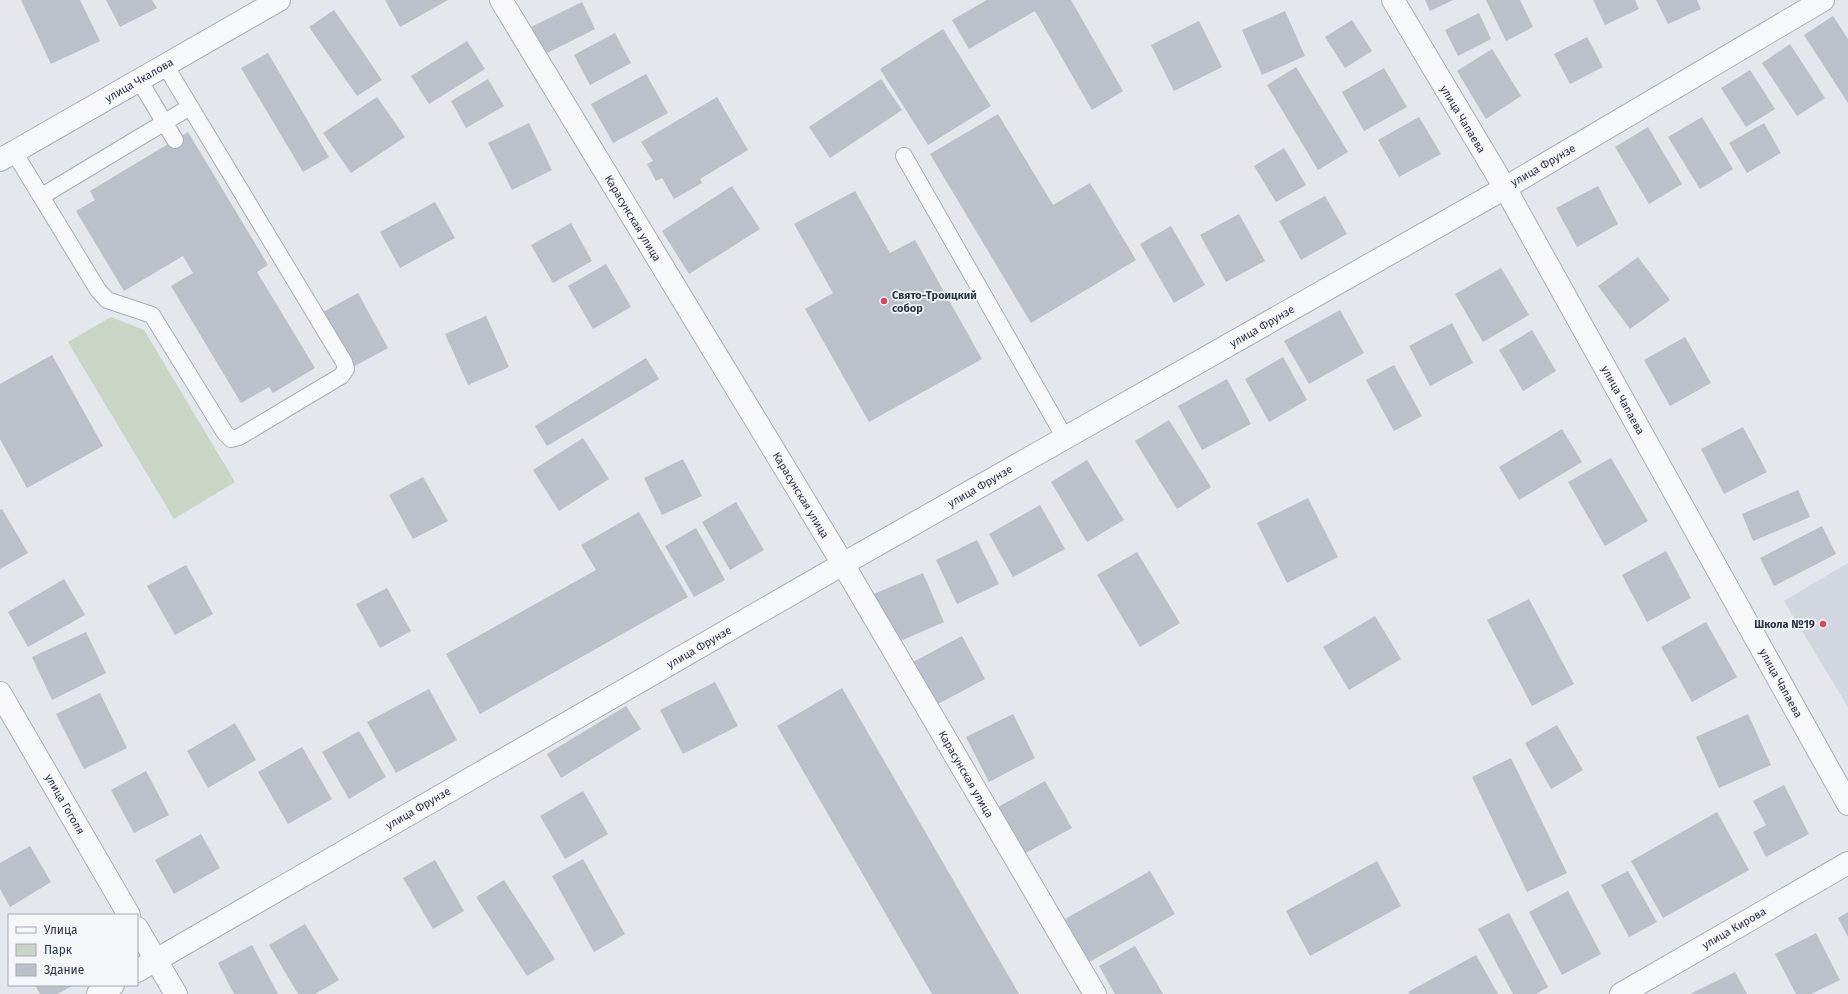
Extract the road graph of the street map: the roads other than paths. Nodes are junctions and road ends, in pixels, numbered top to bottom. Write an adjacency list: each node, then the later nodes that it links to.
1 (279, 0): 5 (street, улица Чкалова)
2 (501, 0): 15 (street, Карасунская улица)
3 (1393, 0): 12 (street, улица Чапаева)
4 (1823, 0): 12 (street, улица Фрунзе)
5 (165, 65): 6 (street, улица Чкалова); 7 (lane)
6 (139, 80): 8 (lane); 10 (street, улица Чкалова)
7 (190, 107): 8 (lane); 13 (lane)
8 (164, 123): 9 (lane); 13 (lane)
9 (175, 140)
10 (7, 156): 13 (lane)
11 (904, 156): 14 (lane)
12 (1504, 188): 14 (street, улица Фрунзе); 17 (street, улица Чапаева)
13 (42, 196)
14 (1065, 438): 15 (street, улица Фрунзе)
15 (843, 564): 21 (street, улица Фрунзе); 26 (street, Карасунская улица)
16 (0, 693): 19 (street, улица Гоголя)
17 (1848, 804)
18 (1848, 863): 27 (street, улица Кирова)
19 (128, 914)
20 (138, 930): 21 (street)
21 (155, 960): 22 (street, улица Фрунзе); 25 (street)
22 (138, 970)
23 (111, 986): 24 (street)
24 (98, 994)
25 (176, 994)
26 (1095, 994)
27 (1621, 994)

